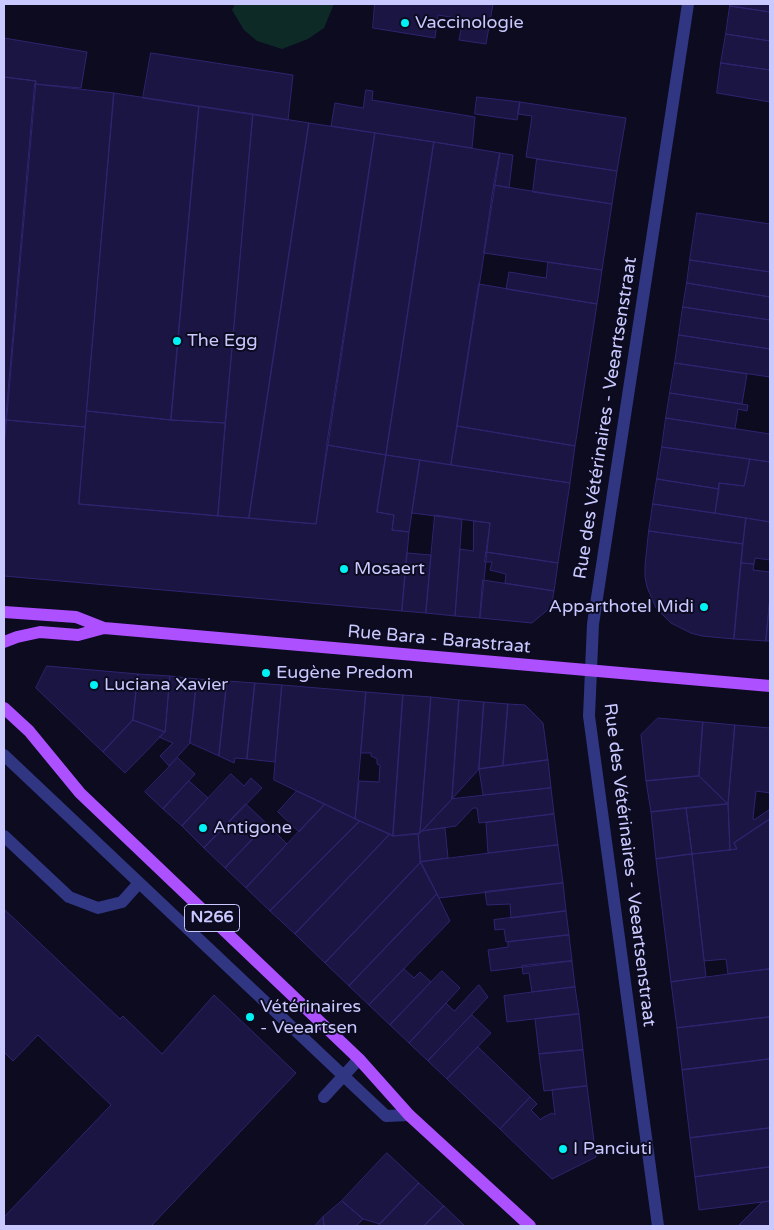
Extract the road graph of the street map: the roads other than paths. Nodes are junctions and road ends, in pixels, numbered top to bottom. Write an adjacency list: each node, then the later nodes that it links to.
1 (688, 4): 5 (street, Rue des Vétérinaires - Veeartsenstraat)
2 (4, 612): 3 (main road, Rue Bara - Barastraat)
3 (104, 628): 4 (main road, Rue Bara - Barastraat); 5 (main road, Rue Bara - Barastraat)
4 (4, 642)
5 (591, 671): 6 (main road, Rue Bara - Barastraat); 16 (street, Rue des Vétérinaires - Veeartsenstraat)
6 (770, 686)
7 (4, 708): 11 (main road, N266)
8 (4, 755): 10 (street)
9 (4, 836): 10 (street)
10 (139, 883): 12 (street)
11 (359, 1059): 12 (street); 14 (main road, N266)
12 (344, 1076): 13 (street); 14 (street)
13 (324, 1097)
14 (409, 1115): 15 (main road, N266)
15 (530, 1226)
16 (658, 1226)

